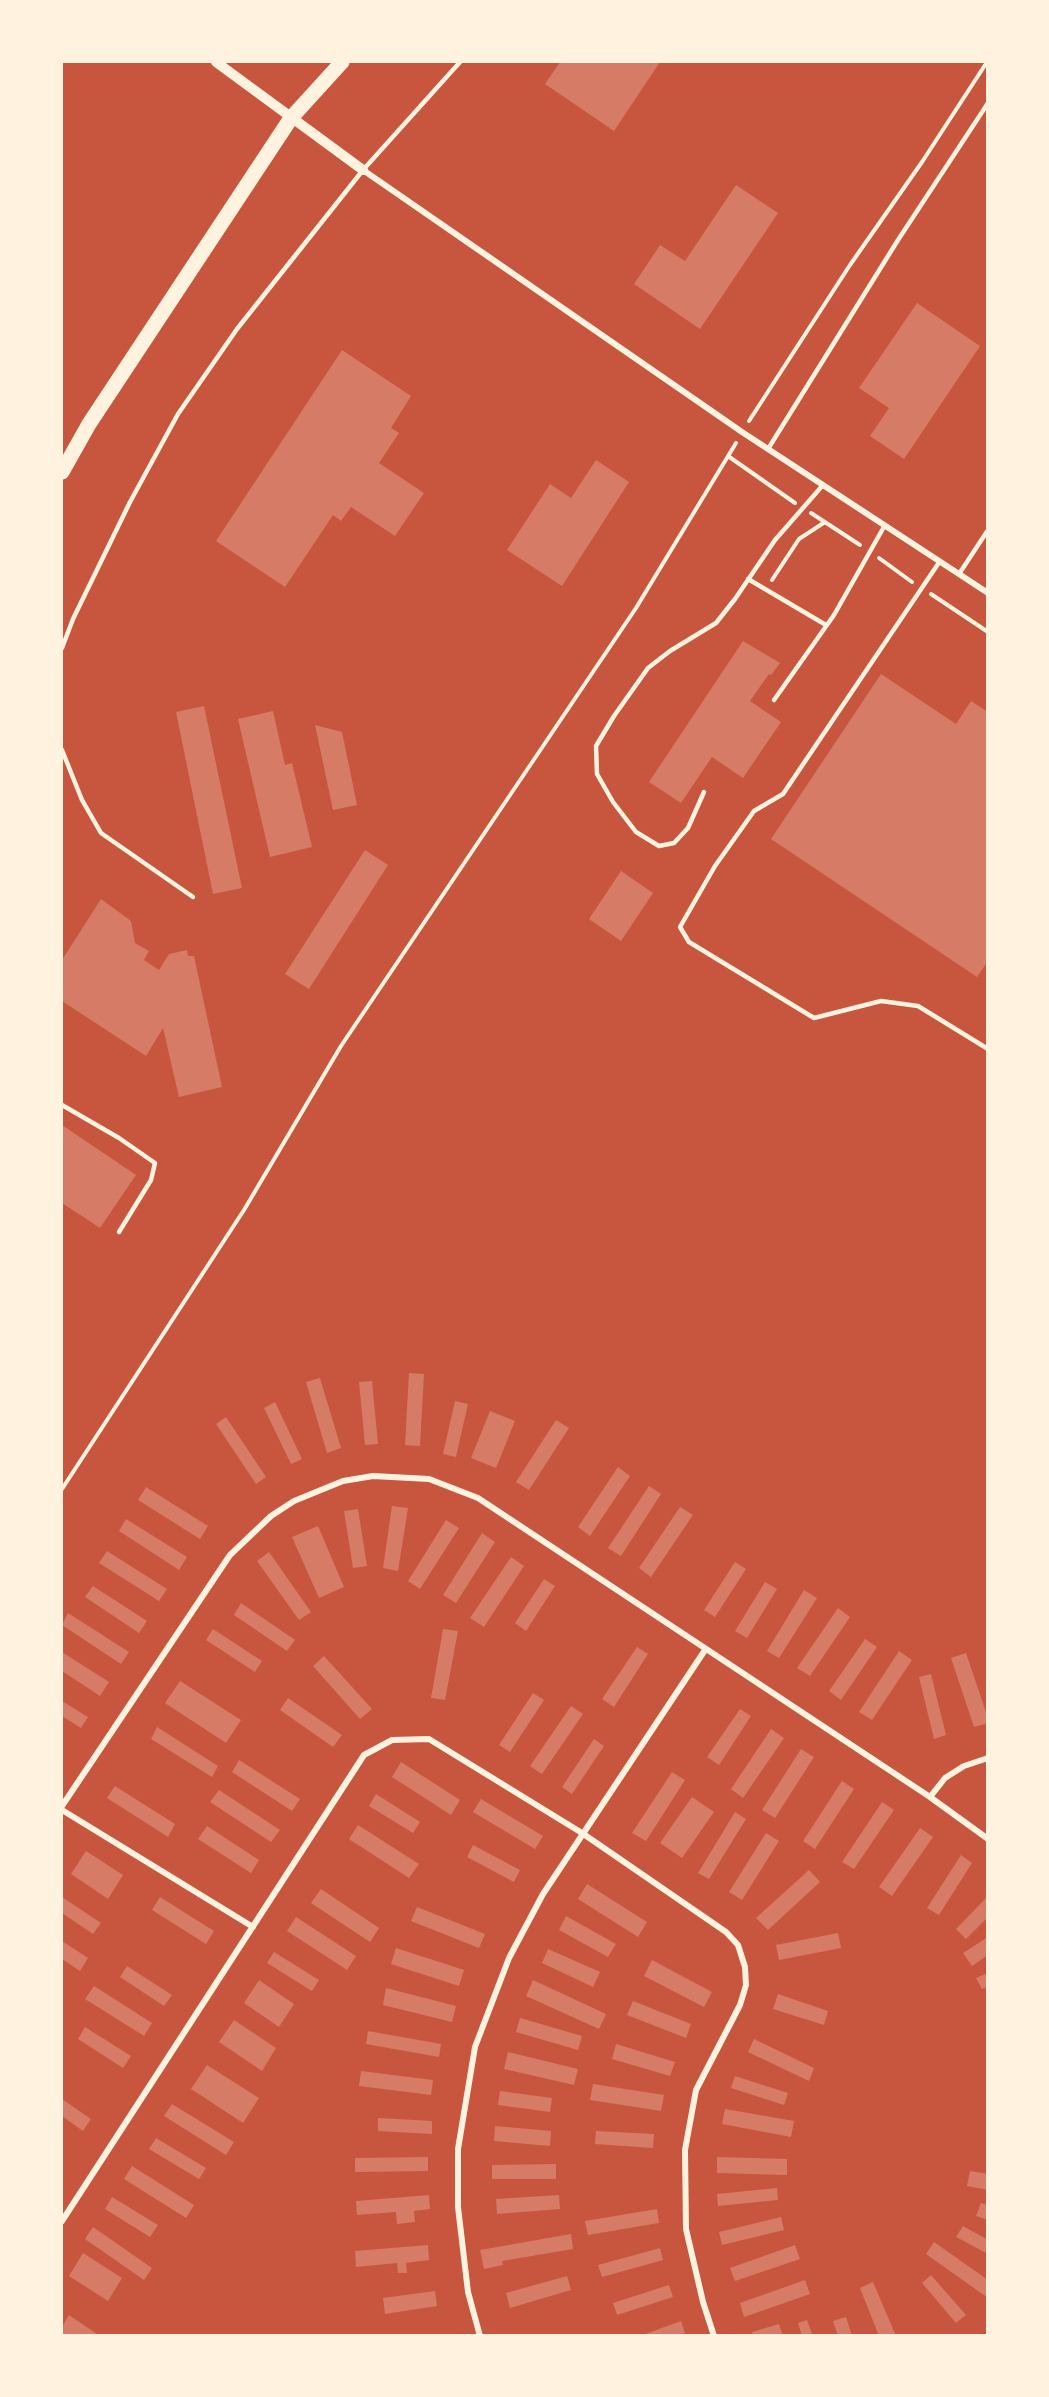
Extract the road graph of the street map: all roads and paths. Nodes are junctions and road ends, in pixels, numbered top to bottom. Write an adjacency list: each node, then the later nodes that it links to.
1 (216, 62): 6 (street)
2 (342, 62): 6 (main road)
3 (460, 62): 7 (lane)
4 (987, 62): 8 (path)
5 (987, 103): 9 (lane)
6 (291, 118): 7 (street); 10 (main road)
7 (363, 170): 8 (street); 21 (lane)
8 (742, 432): 9 (street); 29 (path)
9 (768, 449): 11 (street)
10 (62, 472)
11 (823, 485): 13 (street); 17 (lane)
12 (825, 522): 18 (path)
13 (885, 525): 15 (street); 20 (lane)
14 (987, 530): 16 (lane)
15 (940, 561): 16 (street); 26 (lane)
16 (959, 574): 19 (street)
17 (748, 579): 18 (lane); 24 (lane)
18 (766, 590): 20 (lane)
19 (987, 593)
20 (826, 626): 22 (lane)
21 (62, 648)
22 (774, 700)
23 (62, 750): 25 (lane)
24 (704, 792)
25 (194, 897)
26 (987, 1049)
27 (62, 1105): 28 (lane)
28 (119, 1232)
29 (62, 1489)
30 (705, 1650): 32 (street); 33 (street); 34 (street)
31 (987, 1758): 32 (street)
32 (930, 1797): 35 (street)
33 (62, 1808): 36 (street)
34 (582, 1833): 36 (street); 38 (street); 39 (street)
35 (987, 1839)
36 (253, 1927): 37 (street)
37 (62, 2221)
38 (480, 2336)
39 (714, 2336)

